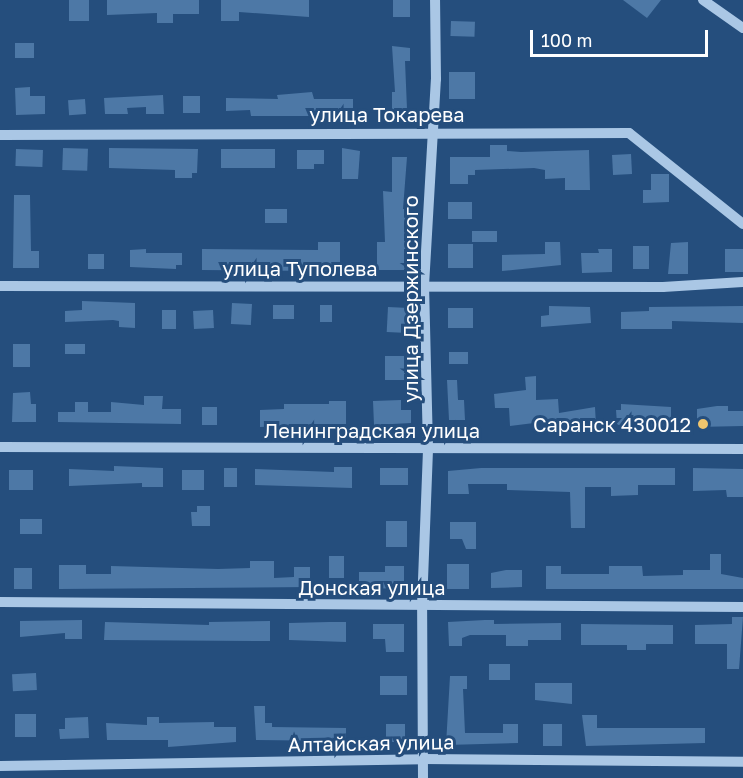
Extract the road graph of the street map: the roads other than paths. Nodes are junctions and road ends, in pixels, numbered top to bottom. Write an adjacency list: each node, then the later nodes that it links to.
1 (435, 0): 4 (street, улица Дзержинского)
2 (703, 0): 3 (street)
3 (743, 28)
4 (430, 132): 5 (street, улица Токарева); 6 (street, улица Токарева); 9 (street, улица Дзержинского)
5 (0, 135)
6 (743, 224)
7 (743, 282): 9 (street, улица Туполева)
8 (0, 286): 9 (street, улица Туполева)
9 (424, 286): 11 (street, улица Дзержинского)
10 (0, 447): 11 (street, Ленинградская улица)
11 (428, 448): 12 (street, Ленинградская улица); 14 (street, улица Дзержинского)
12 (743, 449)
13 (0, 602): 14 (street, Донская улица)
14 (422, 606): 15 (street, Донская улица); 16 (street, улица Дзержинского)
15 (743, 607)
16 (423, 759): 17 (street, Алтайская улица); 18 (street, Алтайская улица); 19 (street, улица Дзержинского)
17 (743, 762)
18 (0, 766)
19 (423, 778)

